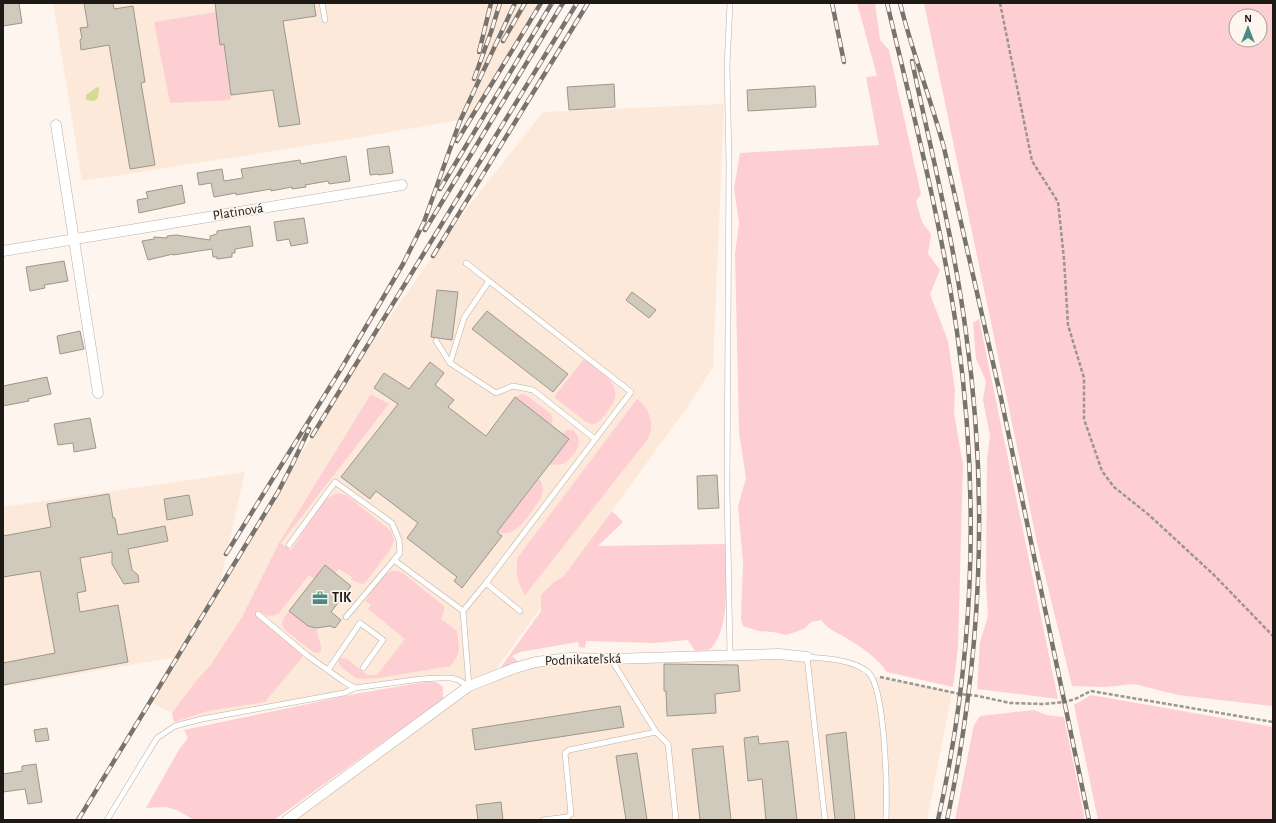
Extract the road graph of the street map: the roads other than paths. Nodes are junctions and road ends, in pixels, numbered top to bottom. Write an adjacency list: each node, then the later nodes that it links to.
1 (322, 3): 3 (lane)
2 (730, 3): 21 (lane)
3 (325, 20)
4 (56, 125): 6 (street)
5 (402, 185): 6 (street, Platinová)
6 (74, 240): 7 (street, Platinová); 12 (street)
7 (3, 251)
8 (466, 263): 9 (lane)
9 (489, 281): 11 (lane); 13 (lane)
10 (436, 341): 11 (lane)
11 (450, 363): 13 (lane)
12 (98, 393)
13 (595, 439): 16 (lane)
14 (290, 545): 15 (lane)
15 (394, 560): 17 (lane); 20 (lane)
16 (486, 583): 17 (lane); 18 (lane)
17 (463, 611): 26 (lane)
18 (520, 611)
19 (258, 614): 25 (lane)
20 (346, 617)
21 (730, 656): 22 (street, Podnikateľská); 23 (street, Podnikateľská)
22 (807, 657): 33 (lane); 34 (lane)
23 (611, 660): 26 (street, Podnikateľská); 28 (lane)
24 (363, 668): 25 (lane)
25 (328, 670): 27 (lane)
26 (470, 686): 27 (lane); 30 (street, Podnikateľská)
27 (355, 688): 29 (lane)
28 (656, 732): 31 (lane); 32 (lane)
29 (108, 820)
30 (287, 820)
31 (543, 820)
32 (676, 820)
33 (825, 820)
34 (886, 820)

